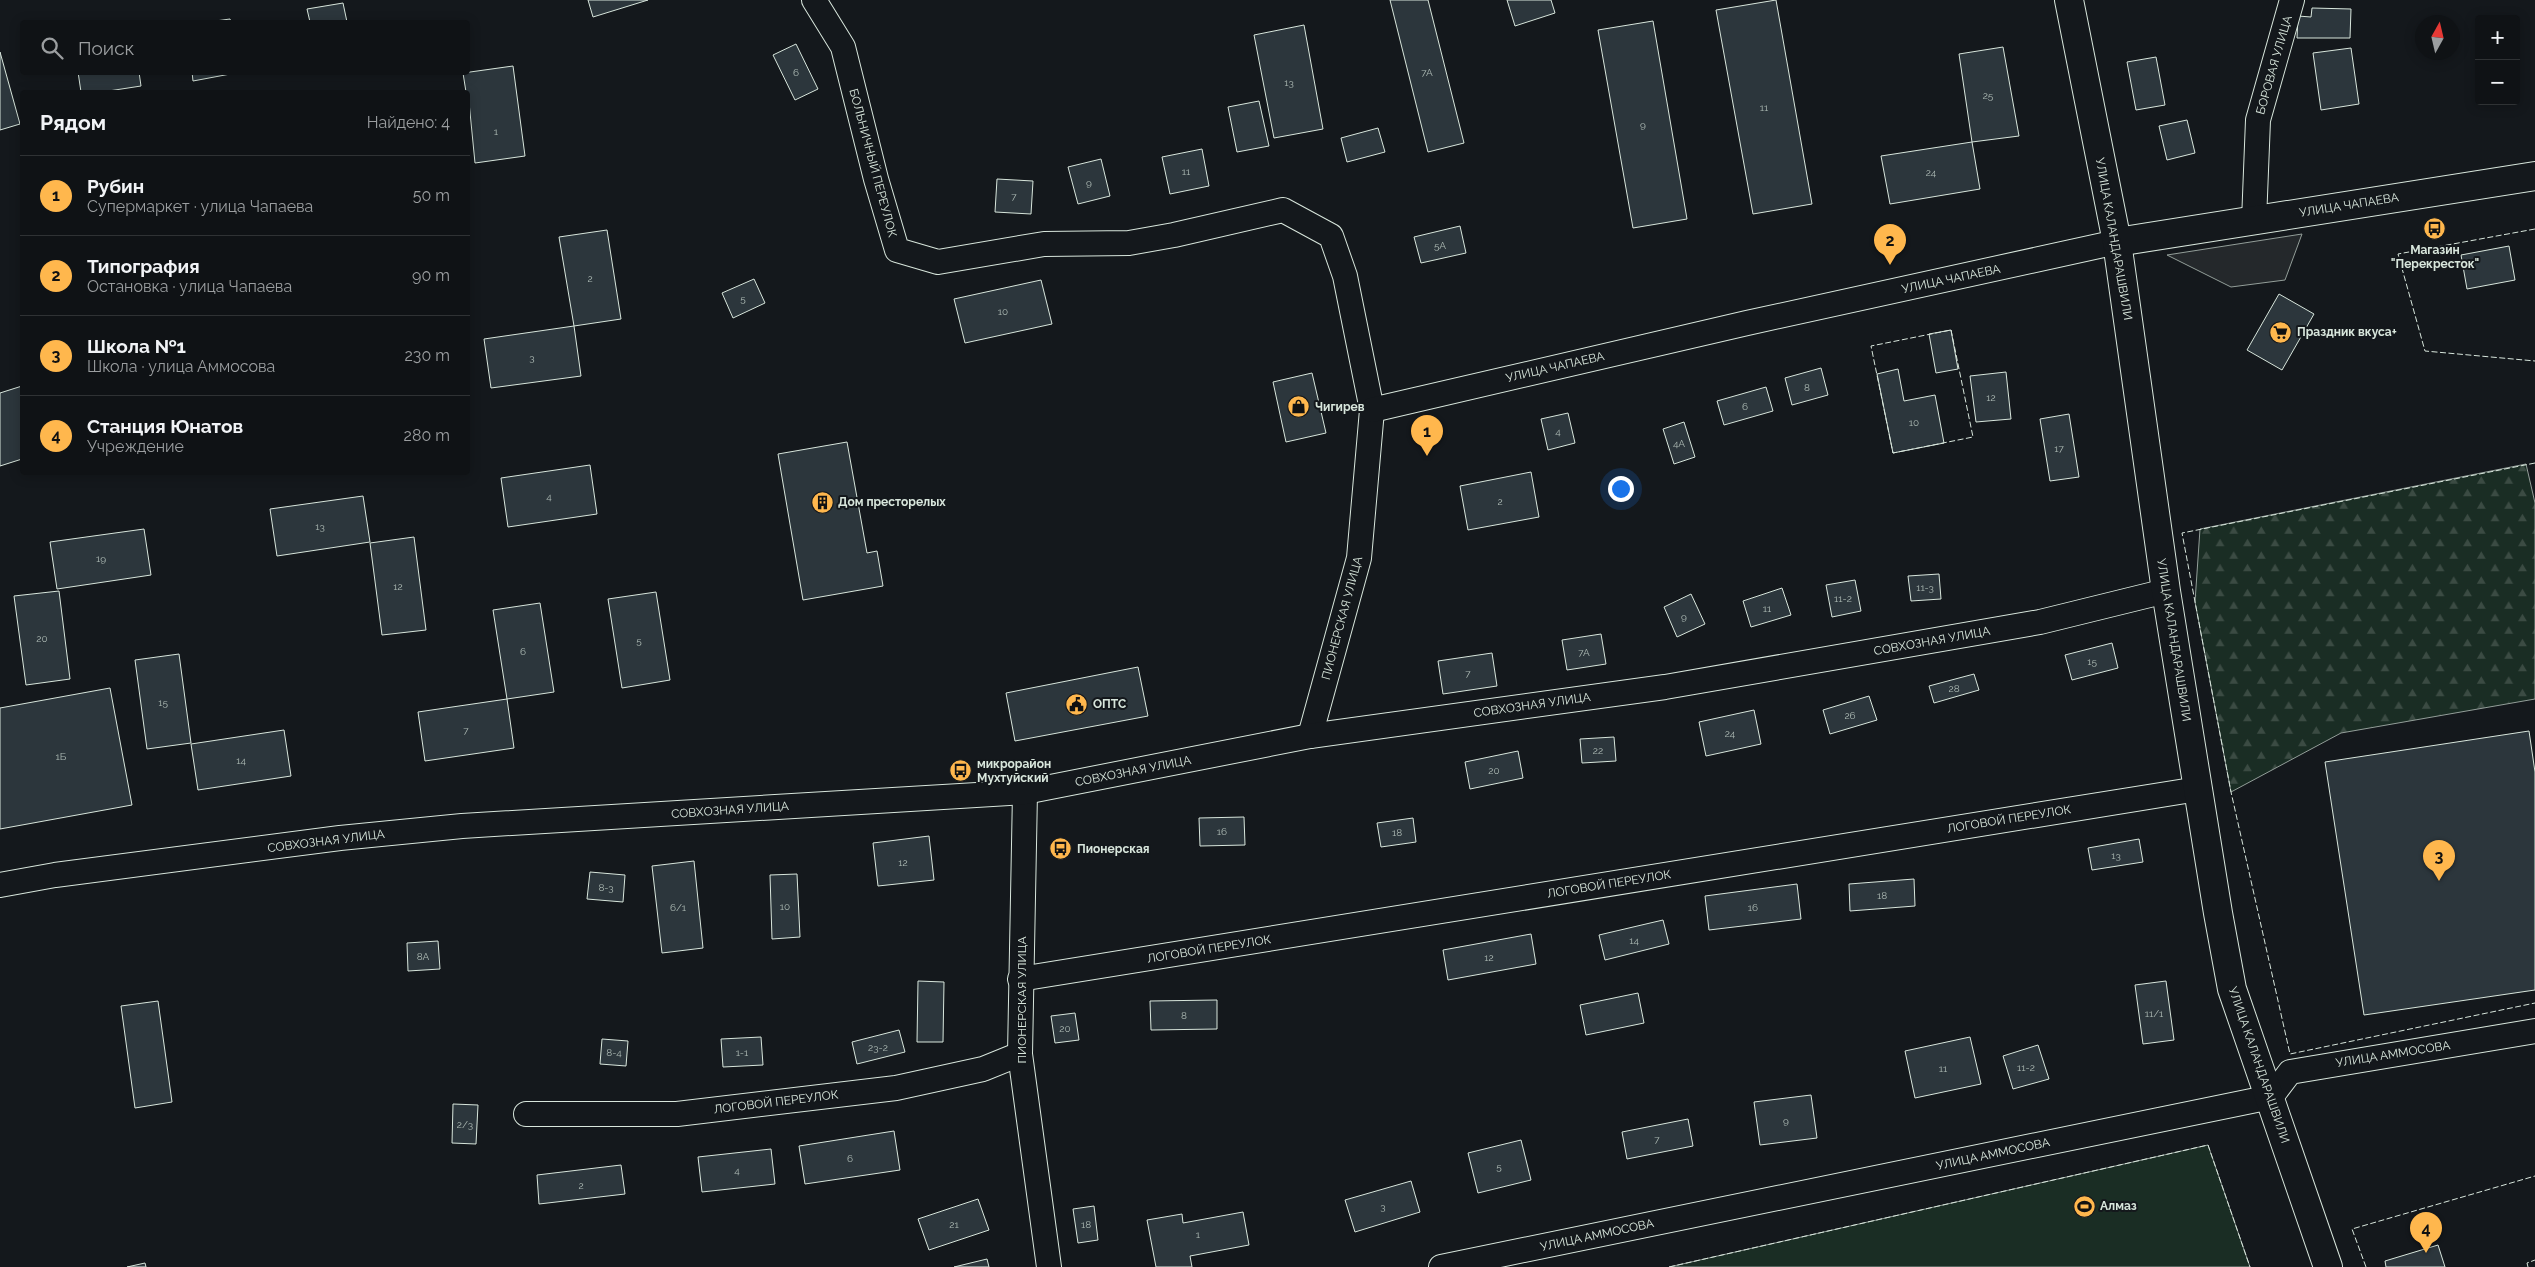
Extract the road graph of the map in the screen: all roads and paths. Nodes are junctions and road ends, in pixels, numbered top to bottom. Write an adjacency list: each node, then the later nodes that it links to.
1 (814, 0): 7 (street, БОЛЬНИЧНЫЙ ПЕРЕУЛОК)
2 (2069, 0): 6 (main road, УЛИЦА КАЛАНДАРАШВИЛИ)
3 (2292, 0): 5 (street, БОРОВАЯ УЛИЦА)
4 (2535, 176): 5 (main road, УЛИЦА ЧАПАЕВА)
5 (2254, 221): 6 (main road, УЛИЦА ЧАПАЕВА)
6 (2117, 242): 7 (street, УЛИЦА ЧАПАЕВА); 8 (main road, УЛИЦА КАЛАНДАРАШВИЛИ)
7 (1372, 410): 9 (street, ПИОНЕРСКАЯ УЛИЦА)
8 (2166, 591): 9 (street, СОВХОЗНАЯ УЛИЦА); 10 (main road, УЛИЦА КАЛАНДАРАШВИЛИ)
9 (1310, 736): 11 (street, СОВХОЗНАЯ УЛИЦА)
10 (2198, 789): 13 (street, ЛОГОВОЙ ПЕРЕУЛОК); 16 (main road, УЛИЦА КАЛАНДАРАШВИЛИ)
11 (1025, 792): 12 (street, СОВХОЗНАЯ УЛИЦА); 13 (street, ПИОНЕРСКАЯ УЛИЦА)
12 (0, 885)
13 (1020, 979): 15 (street, ПИОНЕРСКАЯ УЛИЦА)
14 (2535, 1031): 16 (street, УЛИЦА АММОСОВА)
15 (1020, 1054): 17 (street, ЛОГОВОЙ ПЕРЕУЛОК); 18 (street, ПИОНЕРСКАЯ УЛИЦА)
16 (2271, 1098): 19 (street, УЛИЦА АММОСОВА); 20 (main road, УЛИЦА КАЛАНДАРАШВИЛИ)
17 (526, 1114)
18 (1049, 1267)
19 (1441, 1267)
20 (2328, 1267)

